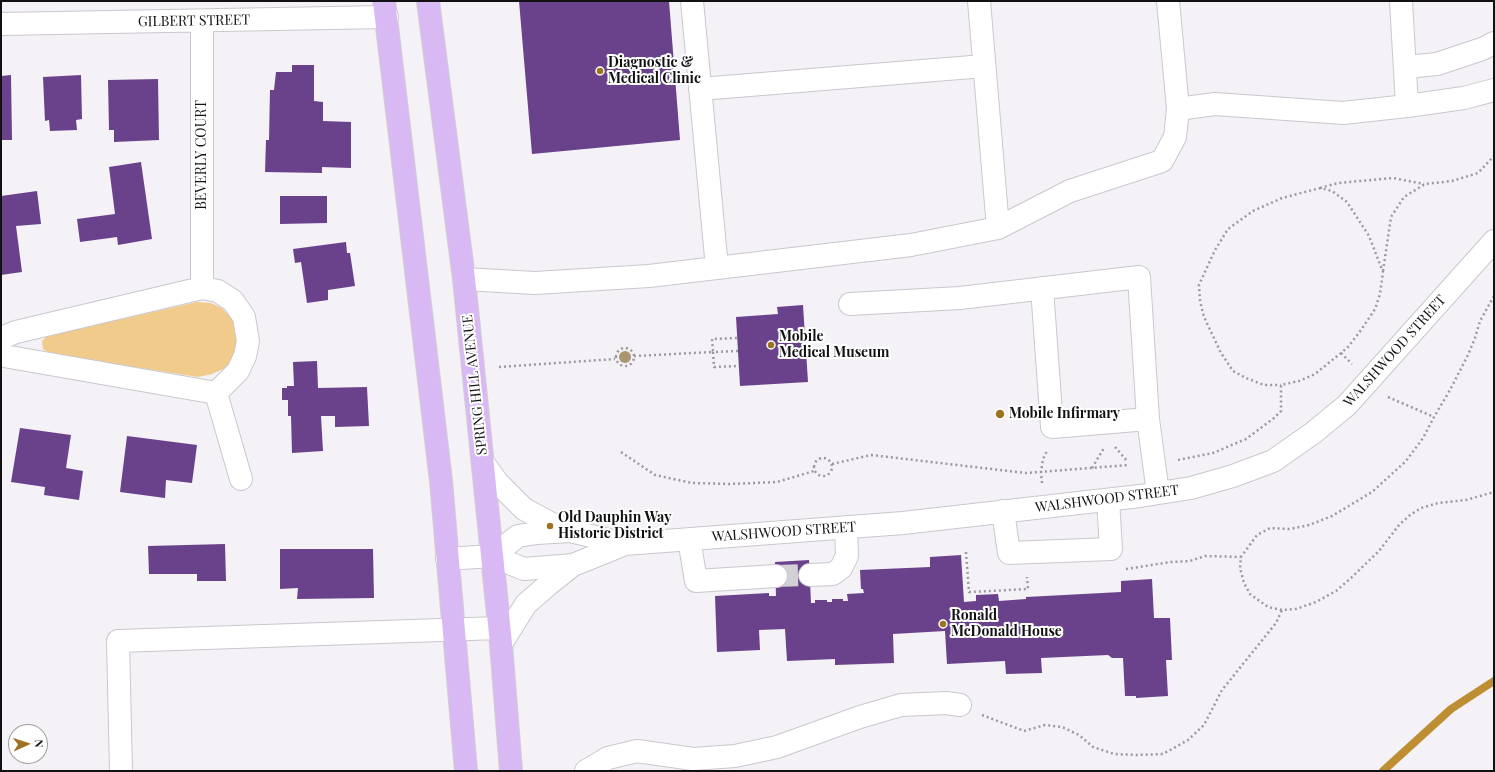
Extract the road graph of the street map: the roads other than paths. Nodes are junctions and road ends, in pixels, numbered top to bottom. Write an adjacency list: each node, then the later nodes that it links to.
1 (428, 1): 19 (main road, SPRING HILL AVENUE)
2 (692, 1): 12 (street)
3 (979, 1): 10 (street)
4 (1168, 1): 15 (street)
5 (1401, 1): 11 (street)
6 (385, 9): 7 (street, GILBERT STREET); 37 (main road)
7 (202, 21): 8 (street, GILBERT STREET); 20 (street, BEVERLY COURT)
8 (1, 24)
9 (1494, 43): 11 (street)
10 (984, 66): 12 (street); 16 (street)
11 (1405, 67): 14 (street)
12 (700, 89): 18 (street)
13 (1494, 90): 14 (street)
14 (1407, 106): 15 (street)
15 (1178, 109): 16 (street)
16 (998, 228): 18 (street)
17 (1494, 241): 29 (street, WALSHWOOD STREET)
18 (717, 268): 19 (street)
19 (464, 279): 27 (main road, SPRING HILL AVENUE)
20 (202, 288): 23 (street); 25 (street)
21 (1042, 288): 22 (street); 26 (street); 26 (street)
22 (850, 304)
23 (1, 338)
24 (1, 354): 25 (street)
25 (216, 393): 28 (street)
26 (1148, 419): 29 (street)
27 (484, 464): 33 (street, WALSHWOOD STREET); 36 (main road, SPRING HILL AVENUE)
28 (242, 479)
29 (1158, 493): 30 (street, WALSHWOOD STREET)
30 (1108, 500): 31 (street, WALSHWOOD STREET); 31 (street)
31 (1003, 511): 32 (street, WALSHWOOD STREET)
32 (846, 527): 34 (street, WALSHWOOD STREET); 39 (street)
33 (570, 531): 35 (street, WALSHWOOD STREET); 36 (street, WALSHWOOD STREET)
34 (689, 539): 35 (street, WALSHWOOD STREET); 40 (street)
35 (625, 544): 38 (street, WALSHWOOD STREET)
36 (492, 556): 37 (street, WALSHWOOD STREET); 38 (street, WALSHWOOD STREET); 42 (main road, SPRING HILL AVENUE)
37 (447, 559): 41 (main road)
38 (573, 565): 42 (street, WALSHWOOD STREET)
39 (810, 575)
40 (776, 576)
41 (453, 631): 42 (street); 44 (street); 45 (main road)
42 (500, 636): 46 (main road, SPRING HILL AVENUE)
43 (960, 705): 47 (street)
44 (121, 771)
45 (466, 771)
46 (512, 771)
47 (586, 771)

